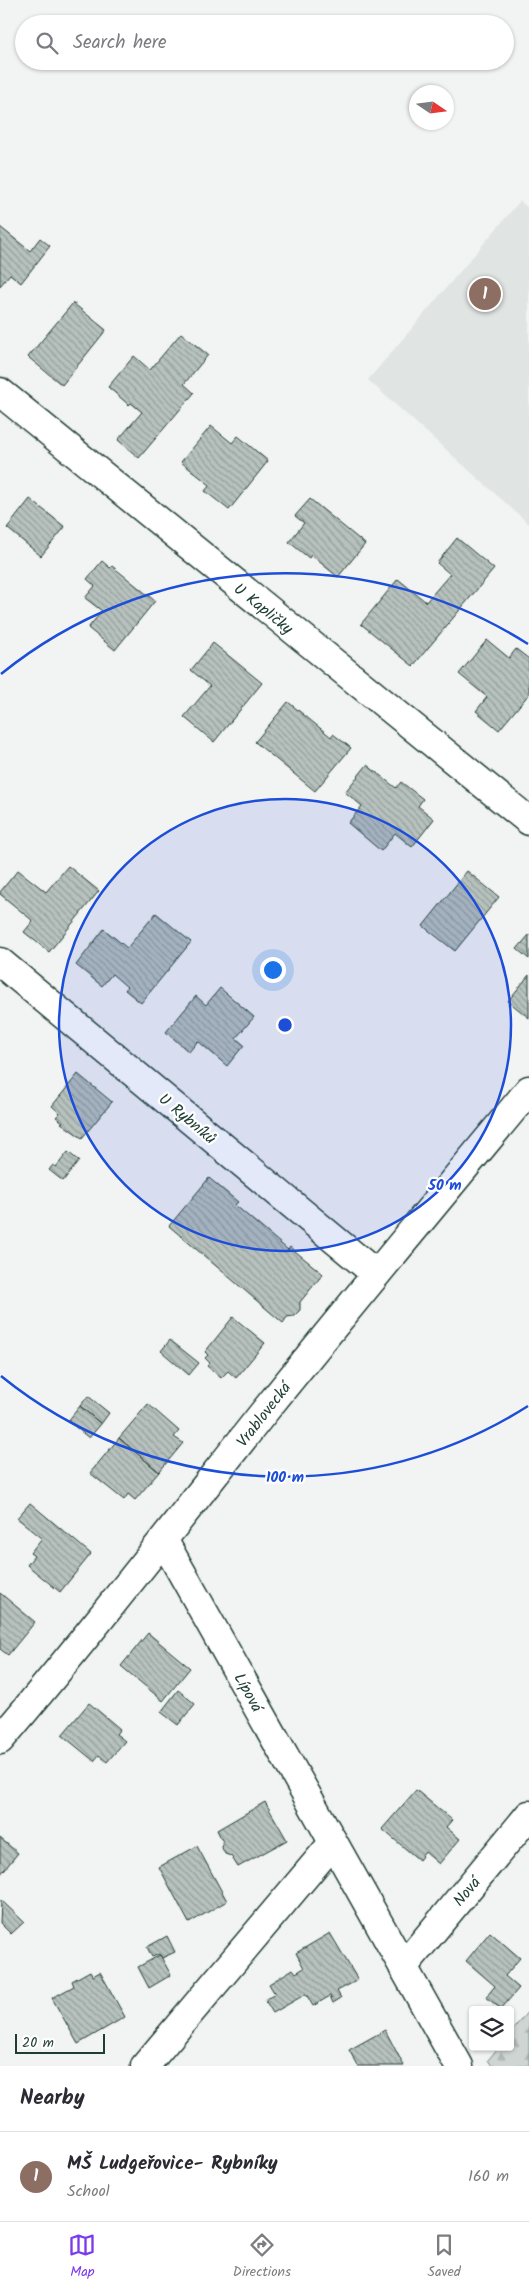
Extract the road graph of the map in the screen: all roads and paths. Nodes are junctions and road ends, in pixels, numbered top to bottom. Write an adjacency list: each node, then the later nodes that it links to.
1 (0, 392): 2 (street, U Kapličky)
2 (529, 822)
3 (0, 962): 5 (street, U Rybníků)
4 (529, 1090): 5 (street, Vrablovecká)
5 (376, 1274): 6 (street, Vrablovecká)
6 (164, 1541): 7 (street, Vrablovecká); 9 (street, Lípová)
7 (4, 1726)
8 (529, 1815): 10 (street, Nová)
9 (333, 1843): 10 (street, Lípová); 11 (street)
10 (403, 1967): 12 (street, Lípová)
11 (145, 2066)
12 (459, 2066)

